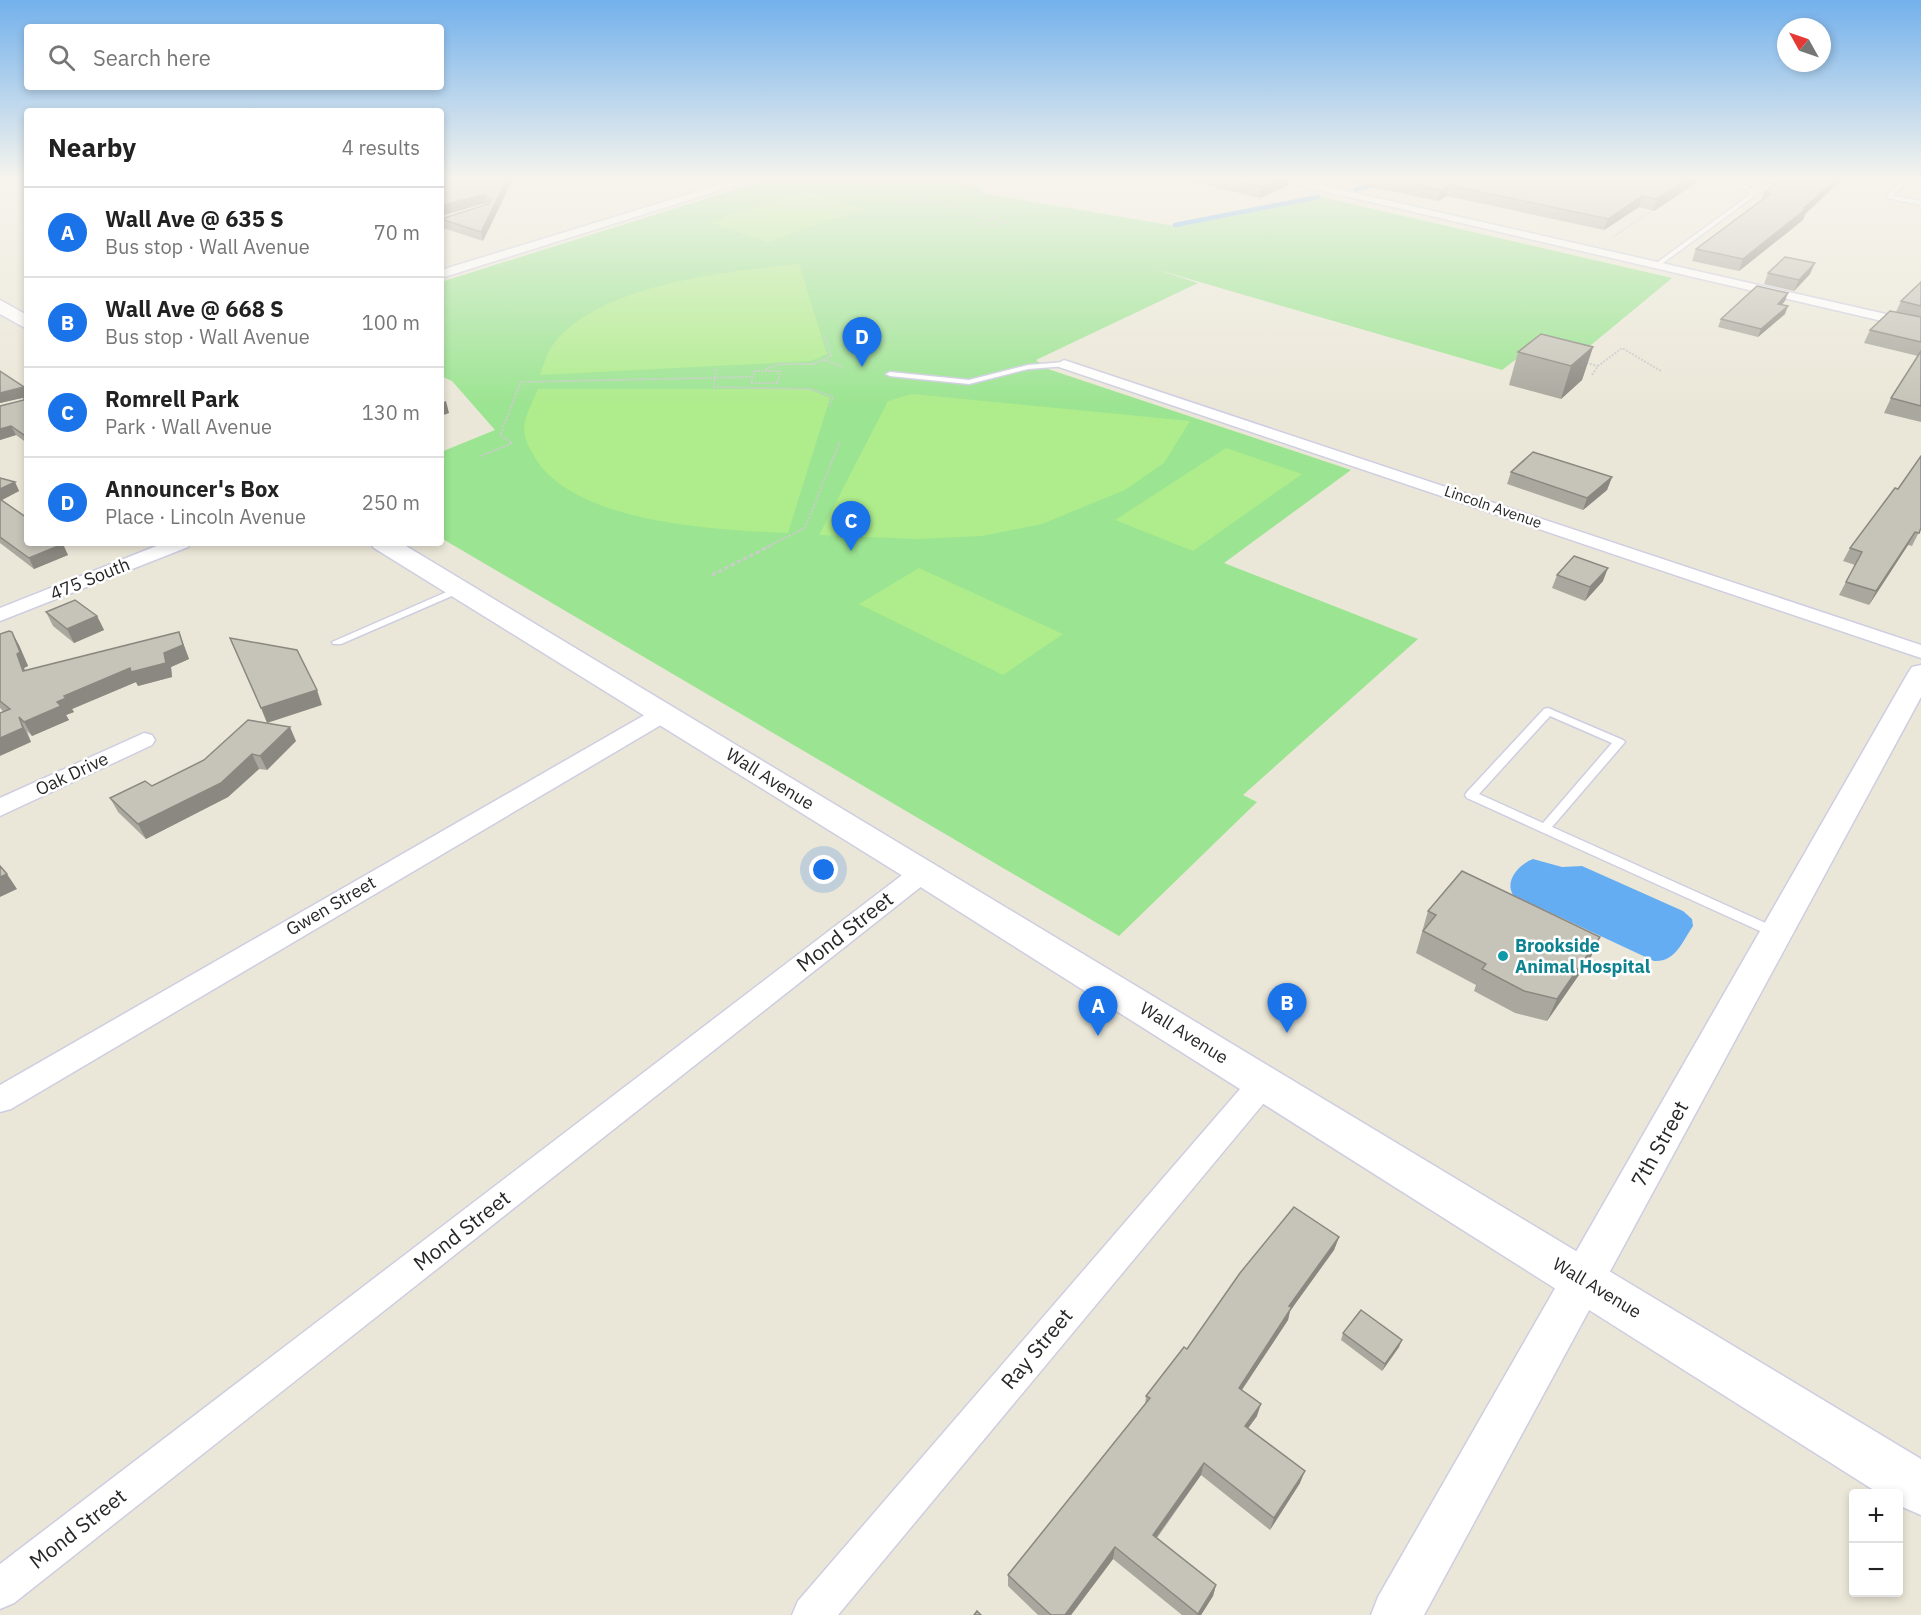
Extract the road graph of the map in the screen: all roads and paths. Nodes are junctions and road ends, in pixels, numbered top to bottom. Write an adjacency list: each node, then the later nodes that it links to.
1 (505, 254): 5 (street)
2 (1610, 254): 4 (street)
3 (1672, 254): 4 (lane)
4 (1657, 265): 8 (street)
5 (444, 273)
6 (0, 306): 7 (main road)
7 (24, 321)
8 (1921, 326)
9 (824, 334): 10 (path)
10 (824, 360): 14 (path); 16 (path)
11 (1582, 362): 13 (path)
12 (1064, 364): 18 (lane); 33 (street, Lincoln Avenue)
13 (1598, 366): 17 (path); 19 (path)
14 (843, 367)
15 (716, 369): 20 (path)
16 (761, 371): 21 (path); 22 (path)
17 (1661, 371)
18 (890, 374)
19 (1592, 375)
20 (715, 377): 21 (path); 23 (path); 26 (path)
21 (752, 377): 22 (path)
22 (768, 383): 23 (path)
23 (783, 388): 24 (path)
24 (829, 407)
25 (840, 441): 29 (path)
26 (481, 456)
27 (172, 546): 31 (street, 475 South)
28 (388, 546): 30 (main road, Wall Avenue)
29 (712, 575)
30 (458, 590): 32 (lane); 35 (main road, Wall Avenue)
31 (0, 615)
32 (337, 642)
33 (1921, 652)
34 (1921, 673): 40 (street, 7th Street)
35 (663, 714): 39 (main road, Wall Avenue); 42 (street, Gwen Street)
36 (144, 740): 37 (street, Oak Drive)
37 (0, 808)
38 (1545, 829): 38 (lane); 40 (lane)
39 (923, 872): 41 (main road, Wall Avenue); 45 (street, Mond Street)
40 (1777, 934): 43 (street, 7th Street)
41 (1263, 1083): 43 (main road, Wall Avenue); 46 (street, Ray Street)
42 (0, 1100)
43 (1584, 1280): 44 (main road, Wall Avenue); 47 (street, 7th Street)
44 (1921, 1489)
45 (0, 1589)
46 (812, 1615)
47 (1396, 1615)

